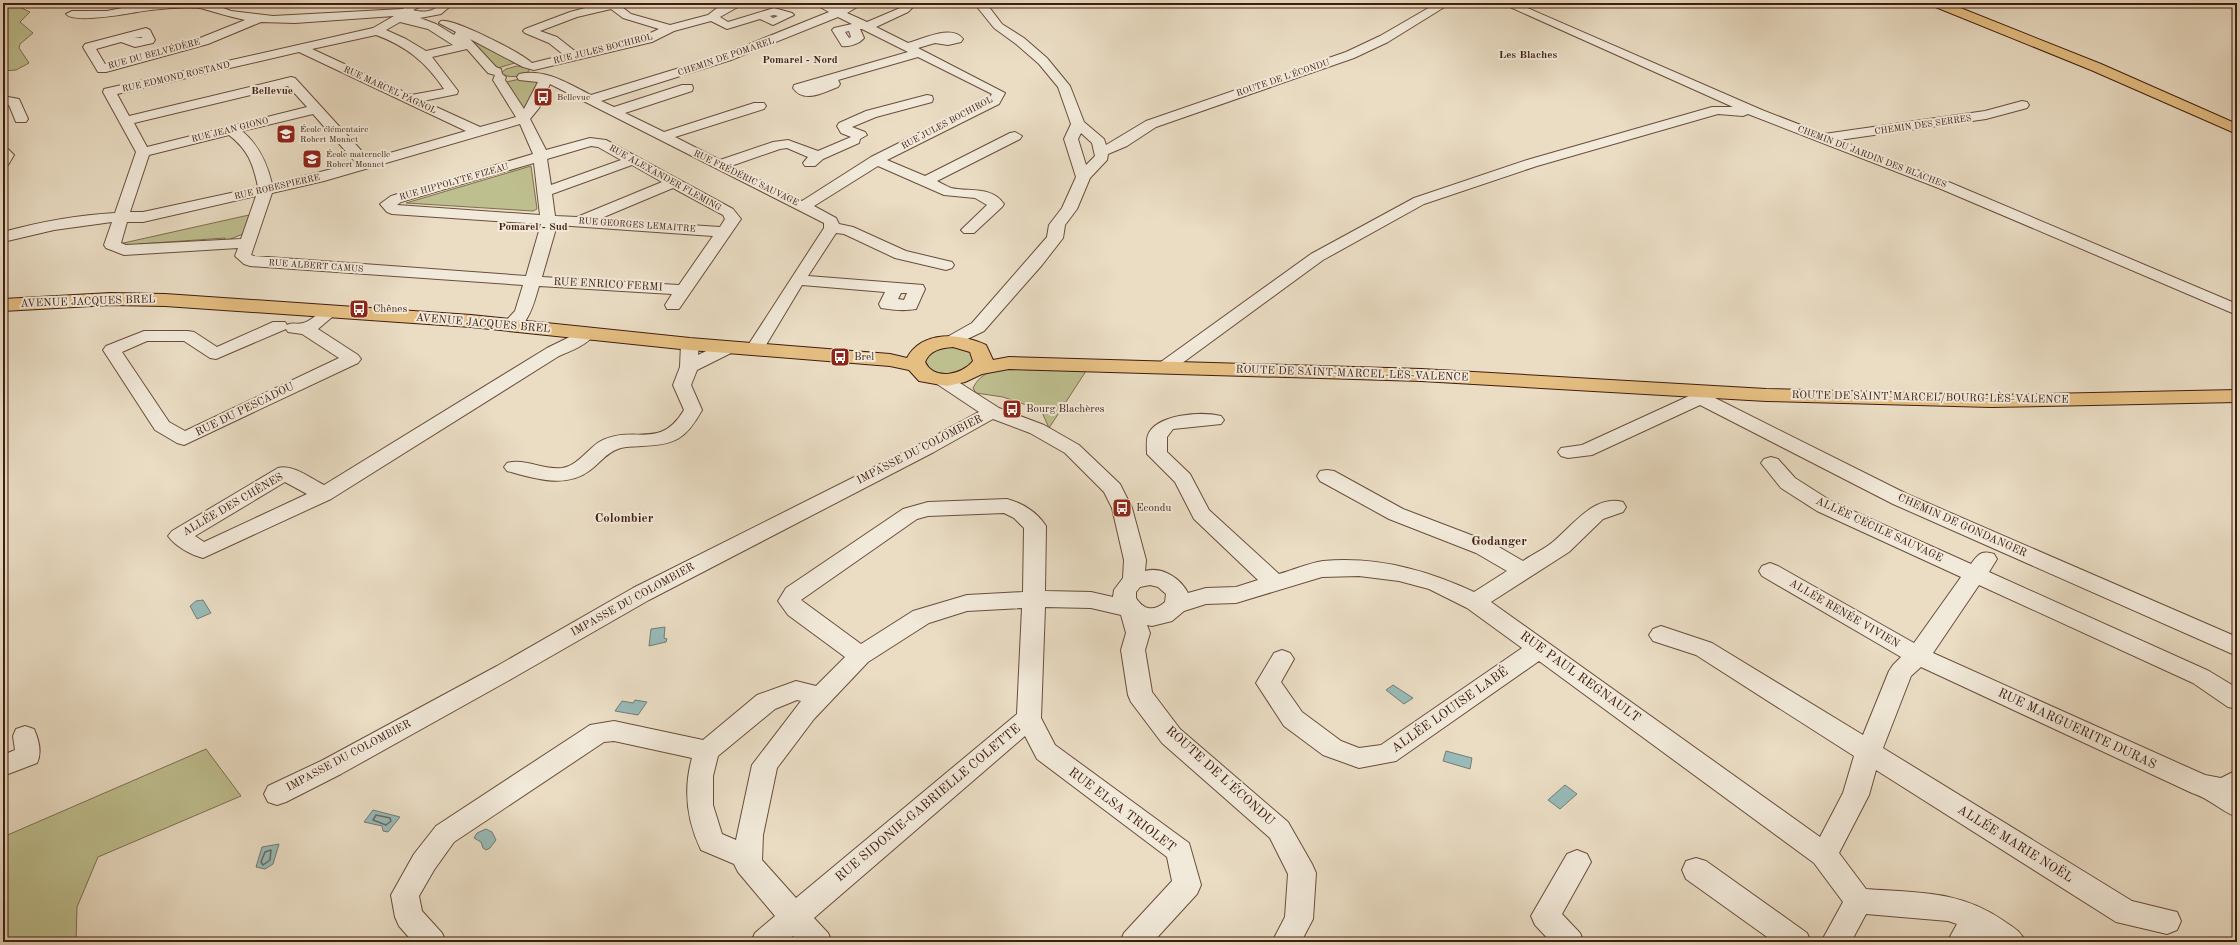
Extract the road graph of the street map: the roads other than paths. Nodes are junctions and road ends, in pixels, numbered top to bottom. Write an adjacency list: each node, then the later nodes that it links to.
1 (422, 3): 15 (street)
2 (739, 3): 18 (street, RUE JULES BOCHIROL)
3 (819, 3): 16 (street, RUE JULES BOCHIROL)
4 (858, 3): 16 (street, CHEMIN DE POMAREL)
5 (980, 3): 32 (street)
6 (990, 3): 32 (street)
7 (1445, 3): 61 (street, ROUTE DE L'ÉCONDU)
8 (1507, 3): 48 (street, CHEMIN DU JARDIN DES BLACHES)
9 (1938, 3): 55 (main road)
10 (1956, 3): 51 (main road)
11 (202, 4): 19 (street); 20 (street)
12 (616, 4): 23 (street); 31 (street)
13 (911, 7): 22 (street)
14 (441, 8): 15 (street); 21 (street)
15 (412, 11): 19 (street)
16 (840, 12): 22 (street, RUE JULES BOCHIROL); 41 (street, CHEMIN DE POMAREL)
17 (762, 16): 18 (street)
18 (712, 17): 23 (street, RUE JULES BOCHIROL)
19 (261, 18): 26 (street, RUE DU BELVÉDÈRE)
20 (71, 20)
21 (451, 26): 33 (street); 34 (street)
22 (862, 26): 29 (street, RUE JULES BOCHIROL)
23 (676, 27): 25 (street); 31 (street, RUE JULES BOCHIROL)
24 (377, 31): 28 (street, RUE EDMOND ROSTAND); 30 (street); 30 (street)
25 (692, 33)
26 (121, 38)
27 (935, 39): 29 (street)
28 (300, 48): 39 (street, RUE MARCEL PAGNOL); 52 (street, RUE EDMOND ROSTAND)
29 (914, 50): 37 (street); 60 (street, RUE JULES BOCHIROL)
30 (425, 56): 39 (street)
31 (573, 56): 33 (street, RUE JULES BOCHIROL)
32 (1043, 61): 54 (street)
33 (532, 67): 34 (street); 35 (street); 36 (street)
34 (499, 75): 35 (street, RUE FRÉDÉRIC SAUVAGE); 50 (street)
35 (523, 77): 36 (street, RUE FRÉDÉRIC SAUVAGE)
36 (546, 78): 41 (street, RUE FRÉDÉRIC SAUVAGE); 50 (street)
37 (831, 78)
38 (687, 88): 47 (street)
39 (411, 99): 56 (street, RUE MARCEL PAGNOL)
40 (3, 100): 49 (street)
41 (590, 100): 47 (street, RUE FRÉDÉRIC SAUVAGE)
42 (927, 100): 46 (street)
43 (2022, 104): 59 (street, CHEMIN DES SERRES)
44 (759, 106): 58 (street)
45 (316, 109): 52 (street); 53 (street, RUE JEAN GIONO); 67 (street)
46 (891, 110): 60 (street); 60 (street)
47 (613, 112): 58 (street, RUE FRÉDÉRIC SAUVAGE)
48 (1757, 113): 59 (street, CHEMIN DU JARDIN DES BLACHES); 105 (street)
49 (21, 119)
50 (523, 119): 56 (street, RUE ROBESPIERRE); 64 (street)
51 (2237, 119)
52 (127, 120): 63 (street, RUE EDMOND ROSTAND)
53 (232, 130): 63 (street, RUE JEAN GIONO); 72 (street)
54 (1080, 130): 61 (street); 69 (street)
55 (2237, 130)
56 (479, 132): 67 (street, RUE ROBESPIERRE)
57 (1015, 136): 71 (street)
58 (662, 137): 68 (street, RUE FRÉDÉRIC SAUVAGE)
59 (1822, 138): 91 (street, CHEMIN DU JARDIN DES BLACHES)
60 (870, 147): 68 (street); 71 (street); 74 (street, RUE JULES BOCHIROL)
61 (1100, 147): 69 (street)
62 (3, 152): 66 (street)
63 (143, 152): 75 (street)
64 (541, 157): 65 (street, RUE ALEXANDER FLEMING); 73 (street); 76 (street, RUE HIPPOLYTE FIZEAU)
65 (633, 160): 70 (street, RUE ALEXANDER FLEMING); 73 (street)
66 (3, 162)
67 (366, 165): 72 (street, RUE ROBESPIERRE)
68 (719, 165): 74 (street, RUE FRÉDÉRIC SAUVAGE)
69 (1081, 171): 95 (street)
70 (675, 182): 77 (street); 80 (street, RUE ALEXANDER FLEMING)
71 (924, 182): 79 (street)
72 (266, 190): 75 (street, RUE ROBESPIERRE); 82 (street, RUE ALBERT CAMUS)
73 (545, 192): 76 (street)
74 (804, 206): 78 (street, RUE FRÉDÉRIC SAUVAGE)
75 (121, 217): 81 (street, RUE ROBESPIERRE); 82 (street)
76 (548, 220): 77 (street, RUE GEORGES LEMAITRE); 85 (street)
77 (579, 221): 80 (street, RUE GEORGES LEMAITRE)
78 (832, 228): 83 (street); 84 (street)
79 (969, 230)
80 (725, 232): 87 (street, RUE ALEXANDER FLEMING)
81 (3, 237)
82 (246, 243): 85 (street, RUE ALBERT CAMUS)
83 (946, 265)
84 (797, 280): 86 (street); 100 (street)
85 (533, 281): 87 (street, RUE ENRICO FERMI); 93 (street)
86 (895, 288): 86 (street)
87 (684, 290): 89 (street, RUE ALEXANDER FLEMING)
88 (3, 305): 90 (main road, AVENUE JACQUES BREL)
89 (674, 305)
90 (292, 309): 92 (main road, AVENUE JACQUES BREL); 94 (street, RUE DU PESCADOU)
91 (2237, 310)
92 (330, 312): 93 (main road, AVENUE JACQUES BREL); 96 (street)
93 (511, 325): 97 (main road, AVENUE JACQUES BREL)
94 (279, 326): 96 (street, RUE DU PESCADOU); 96 (street, RUE DU PESCADOU)
95 (978, 327): 99 (street); 104 (street)
96 (306, 329)
97 (556, 330): 98 (main road, AVENUE JACQUES BREL); 101 (street)
98 (586, 334): 101 (street, ALLÉE DES CHÊNES); 102 (main road, AVENUE JACQUES BREL)
99 (953, 341): 103 (main road); 104 (main road)
100 (754, 350): 102 (main road, AVENUE JACQUES BREL); 103 (main road, AVENUE JACQUES BREL)
101 (552, 352): 116 (street, ALLÉE DES CHÊNES)
102 (707, 355): 114 (street)
103 (918, 360): 106 (main road)
104 (975, 361): 105 (main road, ROUTE DE SAINT-MARCEL-LÈS-VALENCE); 106 (main road, ROUTE DE SAINT-MARCEL-LÈS-VALENCE); 109 (street)
105 (1164, 368): 107 (main road, ROUTE DE SAINT-MARCEL-LÈS-VALENCE)
106 (943, 380): 109 (street, ROUTE DE L'ÉCONDU)
107 (1698, 395): 108 (main road, ROUTE DE SAINT-MARCEL/BOURG-LÈS-VALENCE); 112 (street); 127 (street, CHEMIN DE GONDANGER)
108 (2237, 396)
109 (968, 398): 110 (street, ROUTE DE L'ÉCONDU)
110 (1000, 416): 124 (street, ROUTE DE L'ÉCONDU); 141 (street, IMPASSE DU COLOMBIER)
111 (1214, 420): 121 (street)
112 (1568, 452)
113 (1771, 463): 118 (street, ALLÉE CÉCILE SAUVAGE)
114 (514, 467)
115 (1326, 476): 119 (street)
116 (324, 494): 116 (street, ALLÉE DES CHÊNES)
117 (1616, 507): 119 (street)
118 (1980, 567): 130 (street); 133 (street)
119 (1524, 571): 125 (street)
120 (1770, 571): 130 (street, ALLÉE RENÉE VIVIEN)
121 (1275, 583): 122 (street, RUE PAUL REGNAULT); 125 (street, RUE PAUL REGNAULT)
122 (1170, 590): 124 (street); 124 (street)
123 (1034, 599): 124 (street); 129 (street); 129 (street, RUE SIDONIE-GABRIELLE COLETTE); 134 (street, RUE SIDONIE-GABRIELLE COLETTE)
124 (1135, 600): 155 (street, ROUTE DE L'ÉCONDU)
125 (1475, 602): 128 (street, RUE PAUL REGNAULT)
126 (1662, 634): 137 (street, ALLÉE MARIE NOËL)
127 (2237, 647)
128 (1540, 648): 131 (street, ALLÉE LOUISE LABÉ); 143 (street, RUE PAUL REGNAULT)
129 (860, 656): 132 (street)
130 (1918, 656): 137 (street); 140 (street, RUE MARGUERITE DURAS)
131 (1282, 659)
132 (820, 696): 136 (street); 144 (street)
133 (2237, 700)
134 (1029, 718): 148 (street, RUE SIDONIE-GABRIELLE COLETTE); 154 (street, RUE ELSA TRIOLET)
135 (25, 736): 138 (street)
136 (707, 751): 144 (street); 151 (street)
137 (1868, 754): 143 (street); 150 (street, ALLÉE MARIE NOËL)
138 (3, 766)
139 (2237, 781): 140 (street, RUE MARGUERITE DURAS)
140 (2212, 788): 142 (street)
141 (277, 794)
142 (2237, 806)
143 (1824, 855): 147 (street, RUE PAUL REGNAULT)
144 (748, 858): 148 (street)
145 (1577, 862): 156 (street)
146 (1696, 870): 157 (street)
147 (1859, 901): 149 (street); 158 (street)
148 (794, 917): 152 (street, RUE SIDONIE-GABRIELLE COLETTE); 153 (street)
149 (1978, 919): 159 (street); 160 (street)
150 (2167, 921)
151 (432, 942)
152 (765, 942)
153 (818, 942)
154 (1134, 942)
155 (1286, 942)
156 (1570, 942)
157 (1797, 942)
158 (1836, 942)
159 (1961, 942)
160 (2011, 942)

